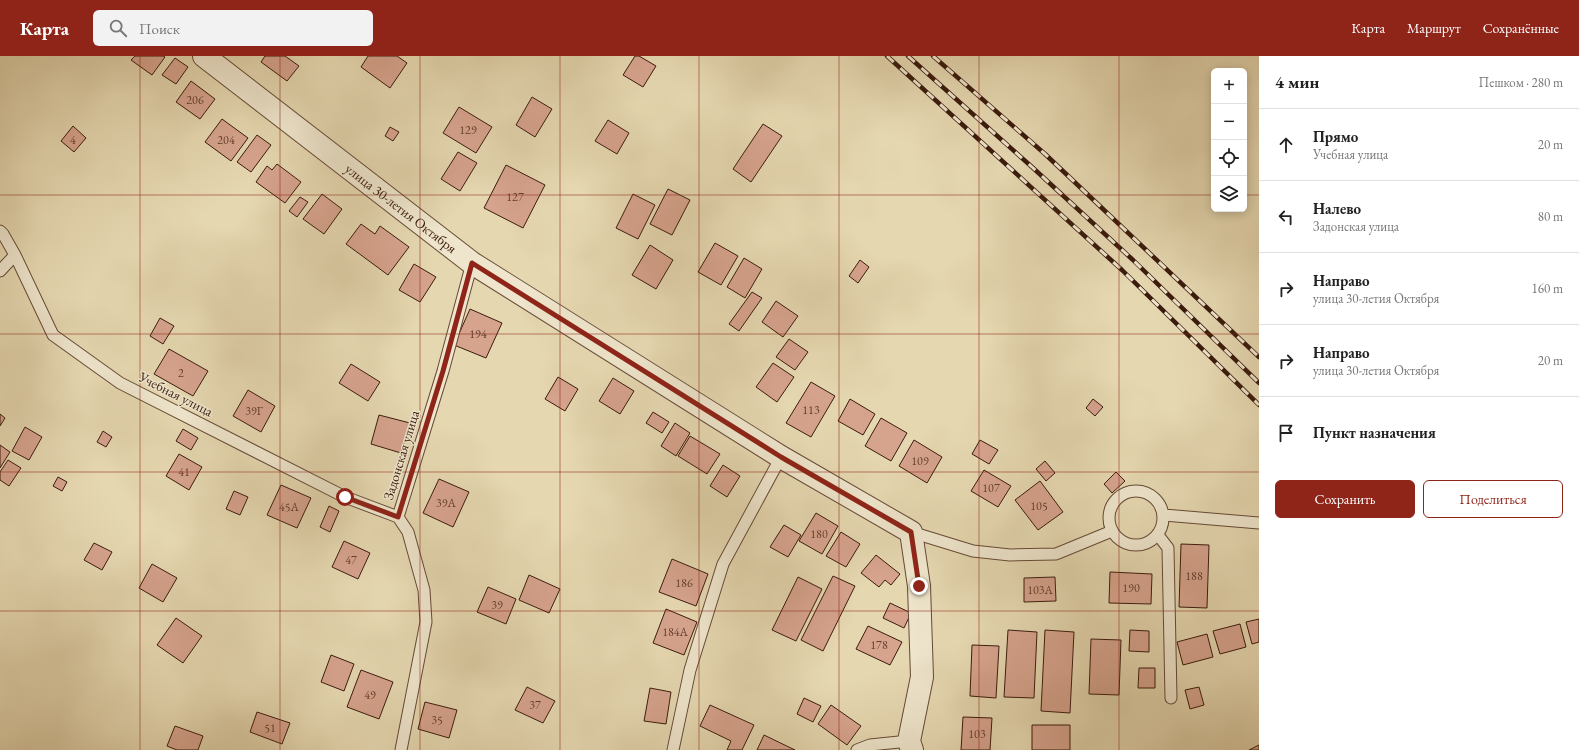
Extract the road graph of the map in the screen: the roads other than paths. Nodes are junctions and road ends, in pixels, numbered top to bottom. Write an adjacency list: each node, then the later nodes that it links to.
1 (204, 56): 4 (street, улица 30-летия Октября)
2 (0, 231): 3 (lane, Учебная улица)
3 (15, 255): 5 (lane); 8 (lane, Учебная улица)
4 (472, 263): 6 (street, улица 30-летия Октября); 8 (lane, Задонская улица)
5 (0, 271)
6 (781, 457): 11 (street, улица 30-летия Октября); 16 (lane)
7 (1164, 515): 9 (lane); 10 (lane); 12 (lane)
8 (398, 517): 15 (lane, Задонская улица)
9 (1259, 522)
10 (1112, 530): 11 (lane); 12 (lane)
11 (911, 532): 14 (street)
12 (1158, 535): 13 (lane)
13 (1171, 698)
14 (911, 745): 17 (lane)
15 (401, 750)
16 (672, 750)
17 (857, 750)

